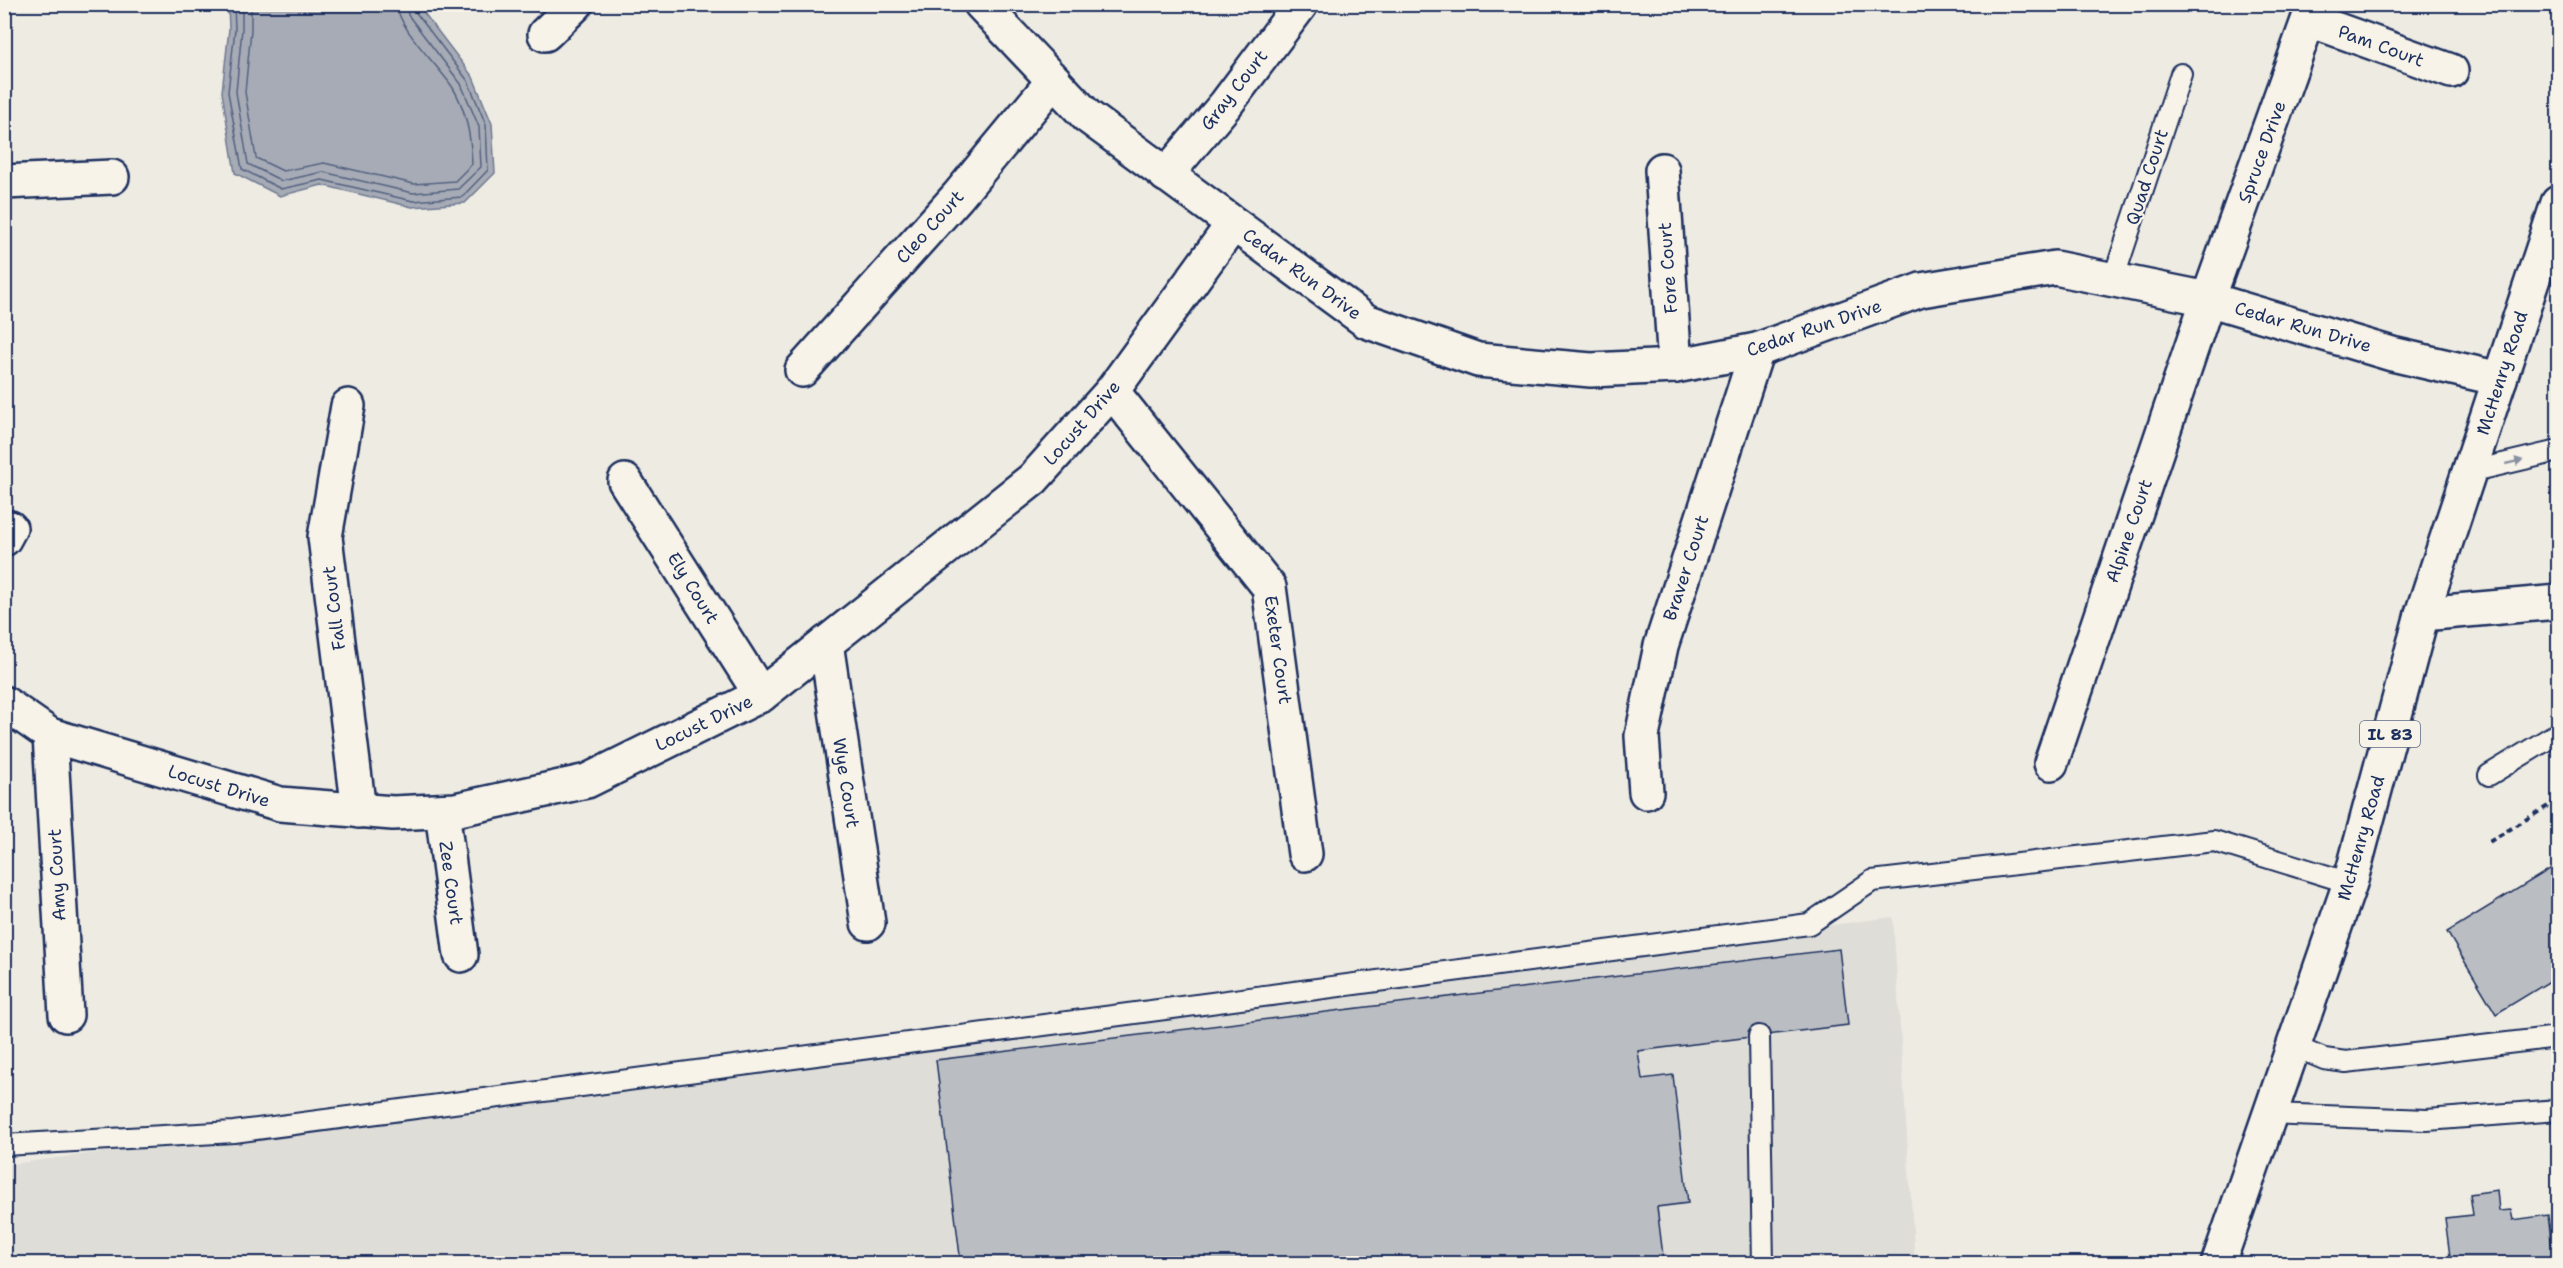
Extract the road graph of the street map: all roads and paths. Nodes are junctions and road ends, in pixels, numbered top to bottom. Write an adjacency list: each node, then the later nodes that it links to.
1 (576, 4): 5 (street)
2 (981, 4): 8 (street, Cedar Run Drive)
3 (1301, 4): 10 (street, Gray Court)
4 (2312, 12): 6 (street, Pam Court); 16 (street, Spruce Drive)
5 (545, 34)
6 (2451, 71)
7 (2181, 74): 15 (lane, Quad Court)
8 (1054, 80): 10 (street, Cedar Run Drive); 19 (street, Cleo Court)
9 (1662, 170): 18 (street, Fore Court)
10 (1166, 175): 14 (street, Cedar Run Drive)
11 (112, 177): 12 (street)
12 (4, 182)
13 (2559, 203): 20 (street, McHenry Road / IL 83)
14 (1233, 224): 18 (street, Cedar Run Drive); 21 (street, Locust Drive)
15 (2113, 280): 16 (street, Cedar Run Drive); 17 (street, Cedar Run Drive)
16 (2208, 299): 20 (street, Cedar Run Drive); 33 (street, Alpine Court)
17 (1757, 350): 18 (street, Cedar Run Drive); 35 (street, Braver Court)
18 (1675, 366)
19 (802, 369)
20 (2500, 379): 24 (street, McHenry Road / IL 83)
21 (1113, 391): 28 (street, Locust Drive); 40 (street, Exeter Court)
22 (348, 406): 37 (street, Fall Court)
23 (2559, 451): 24 (lane, one-way to 23)
24 (2469, 472): 27 (street, McHenry Road / IL 83)
25 (625, 481): 29 (street, Ely Court)
26 (2559, 602): 27 (street)
27 (2422, 614): 41 (street, McHenry Road / IL 83)
28 (825, 643): 29 (street, Locust Drive); 42 (street, Wye Court)
29 (760, 695): 38 (street, Locust Drive)
30 (4, 703): 32 (street, Locust Drive)
31 (2559, 733): 34 (lane)
32 (50, 735): 37 (street, Locust Drive); 44 (street, Amy Court)
33 (2051, 763)
34 (2489, 775)
35 (1646, 792)
36 (2559, 800): 39 (path)
37 (359, 811): 38 (street, Locust Drive)
38 (442, 811): 43 (street, Zee Court)
39 (2489, 842)
40 (1305, 854)
41 (2350, 883): 47 (street, McHenry Road / IL 83); 50 (lane)
42 (868, 922)
43 (461, 955)
44 (66, 1015)
45 (1759, 1036): 51 (lane)
46 (2559, 1037): 47 (lane)
47 (2293, 1046): 49 (street, McHenry Road / IL 83)
48 (2559, 1110): 49 (lane)
49 (2269, 1114): 52 (street, McHenry Road / IL 83)
50 (4, 1145)
51 (1762, 1263)
52 (2218, 1263)

